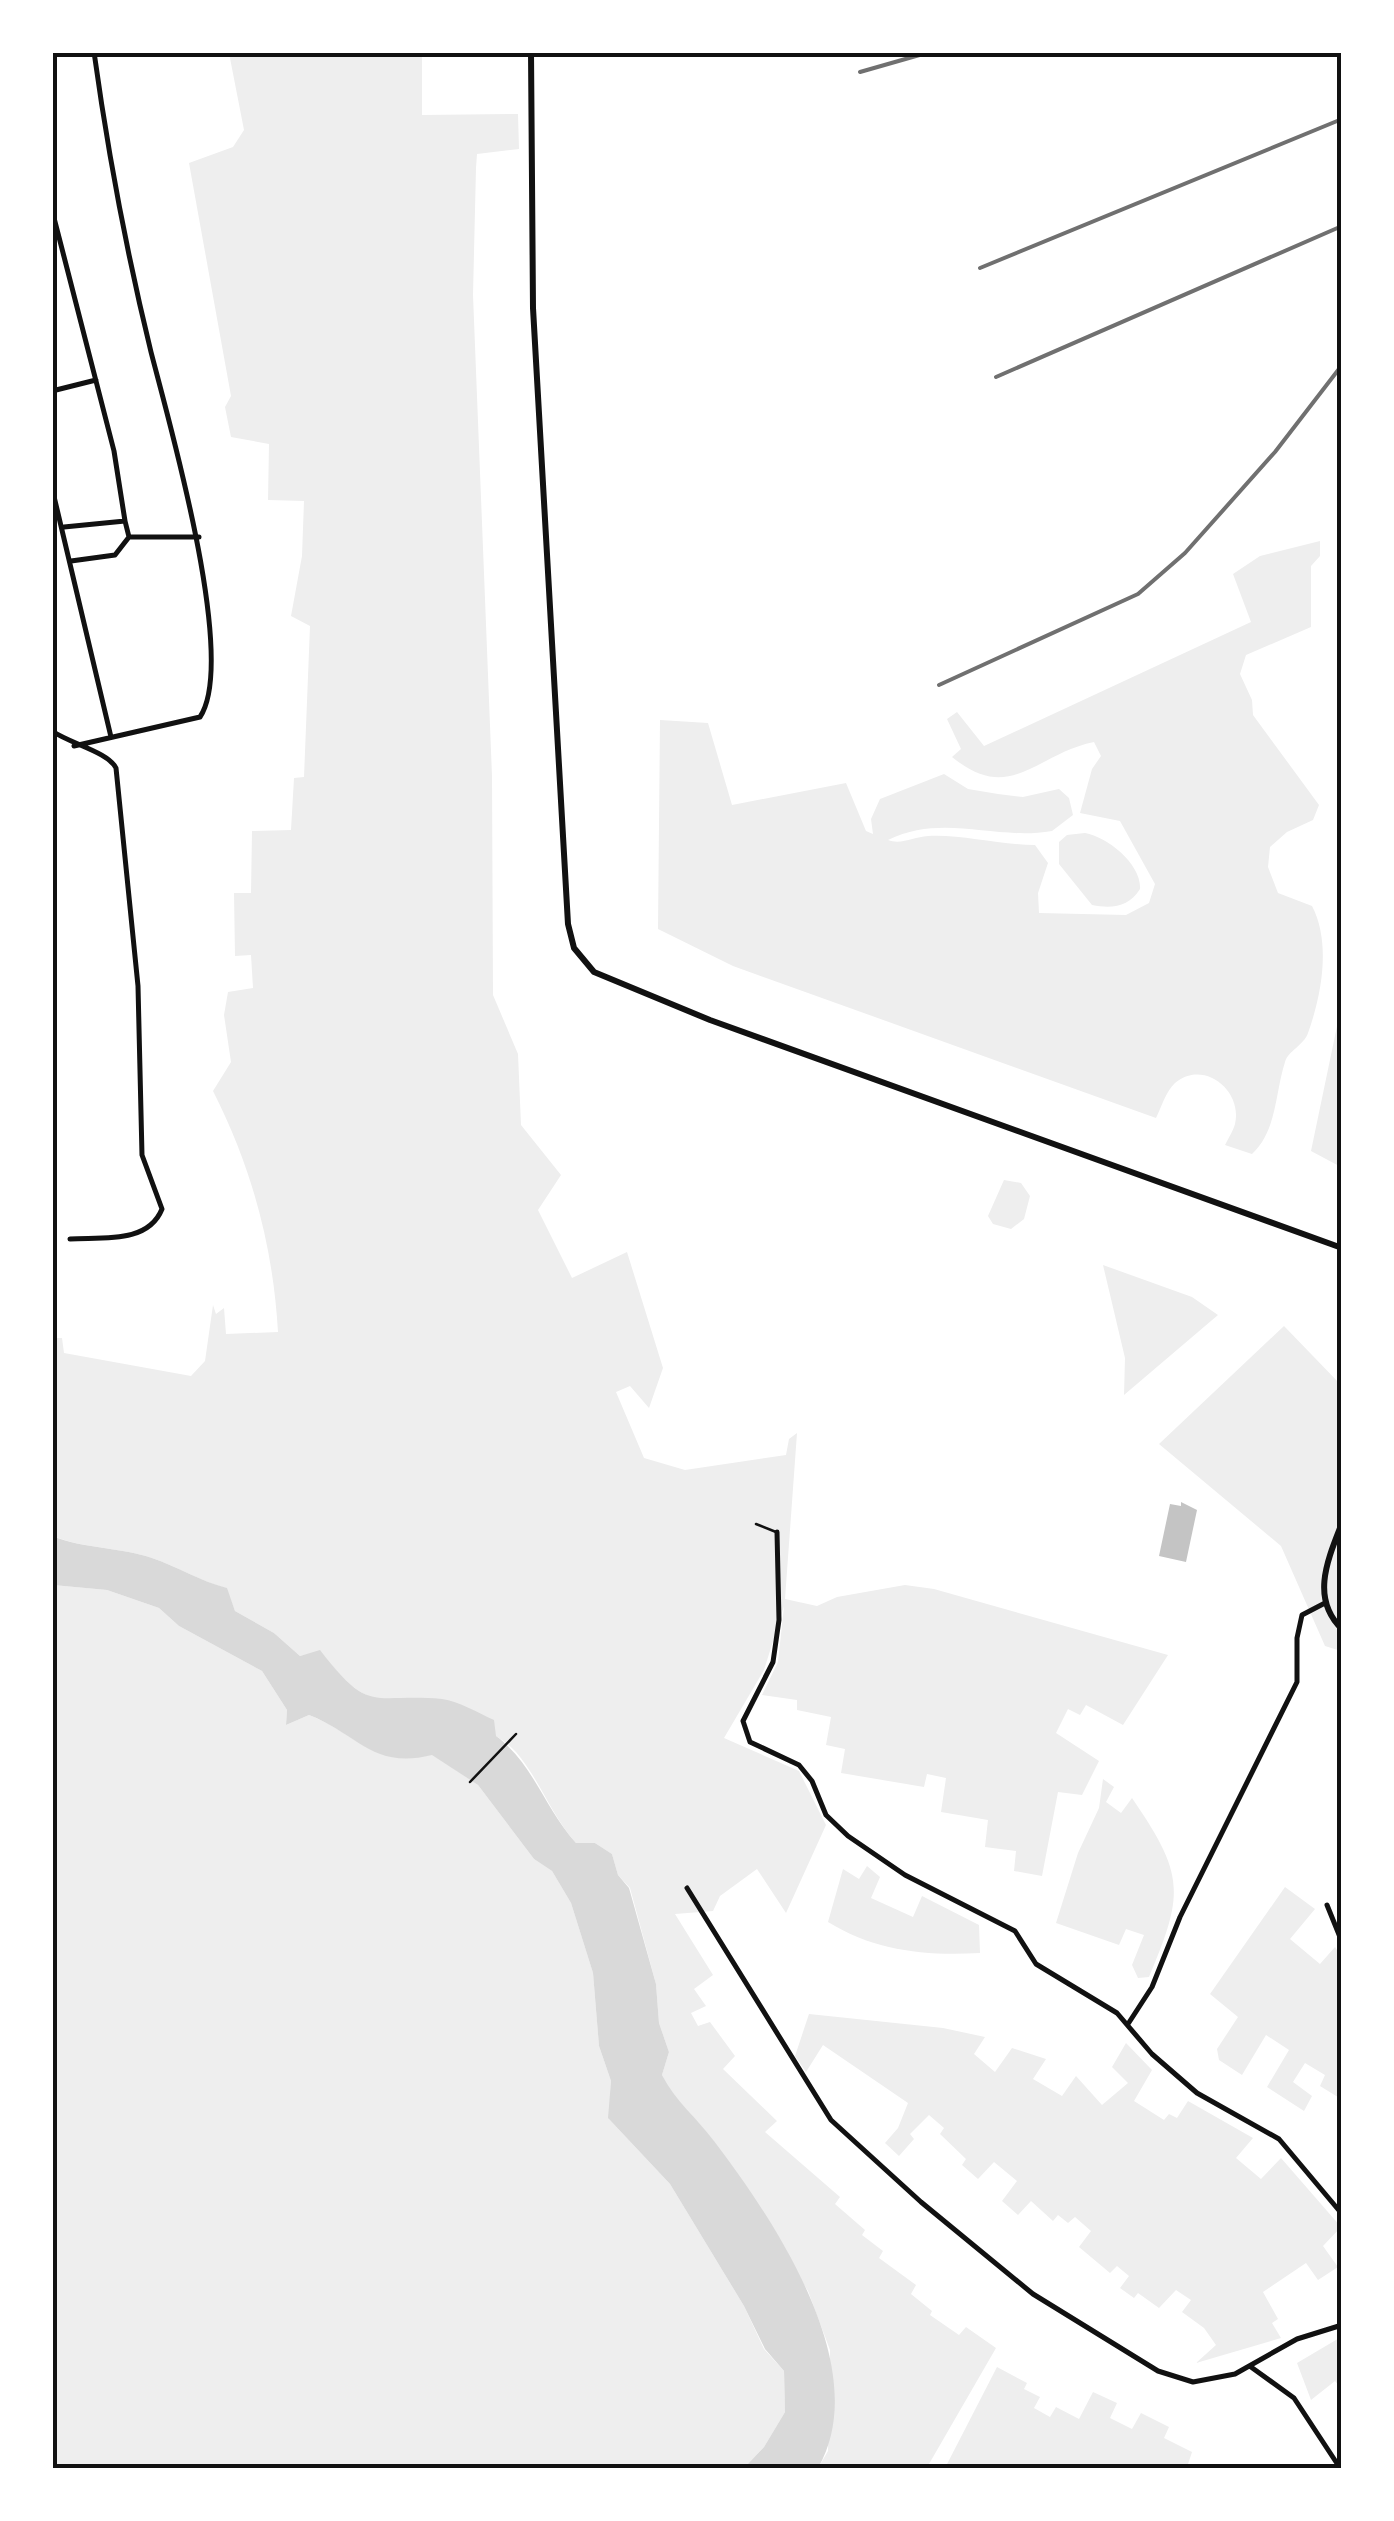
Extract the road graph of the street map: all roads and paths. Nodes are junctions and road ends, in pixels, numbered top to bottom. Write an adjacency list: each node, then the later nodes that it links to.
1 (94, 52): 12 (street)
2 (531, 52): 18 (street)
3 (52, 210): 4 (street)
4 (56, 234): 5 (street)
5 (96, 380): 6 (street); 9 (street)
6 (52, 391)
7 (52, 488): 8 (street)
8 (56, 517): 10 (street)
9 (124, 521): 10 (street); 11 (street)
10 (63, 527): 13 (street)
11 (129, 537): 12 (street); 13 (street)
12 (198, 537): 15 (street)
13 (71, 561): 15 (street)
14 (52, 731): 16 (street)
15 (111, 738): 16 (street)
16 (74, 746): 17 (street)
17 (70, 1239)
18 (1342, 1248)
19 (1342, 1523): 22 (street)
20 (756, 1524): 21 (lane)
21 (777, 1532): 29 (street)
22 (1325, 1603): 23 (street); 29 (street)
23 (1342, 1630)
24 (516, 1734): 25 (path)
25 (470, 1782)
26 (687, 1888): 32 (street)
27 (1327, 1905): 28 (street)
28 (1342, 1942)
29 (1128, 2024): 30 (street)
30 (1342, 2214)
31 (1342, 2324): 32 (street)
32 (1251, 2367): 33 (street)
33 (1340, 2468)

